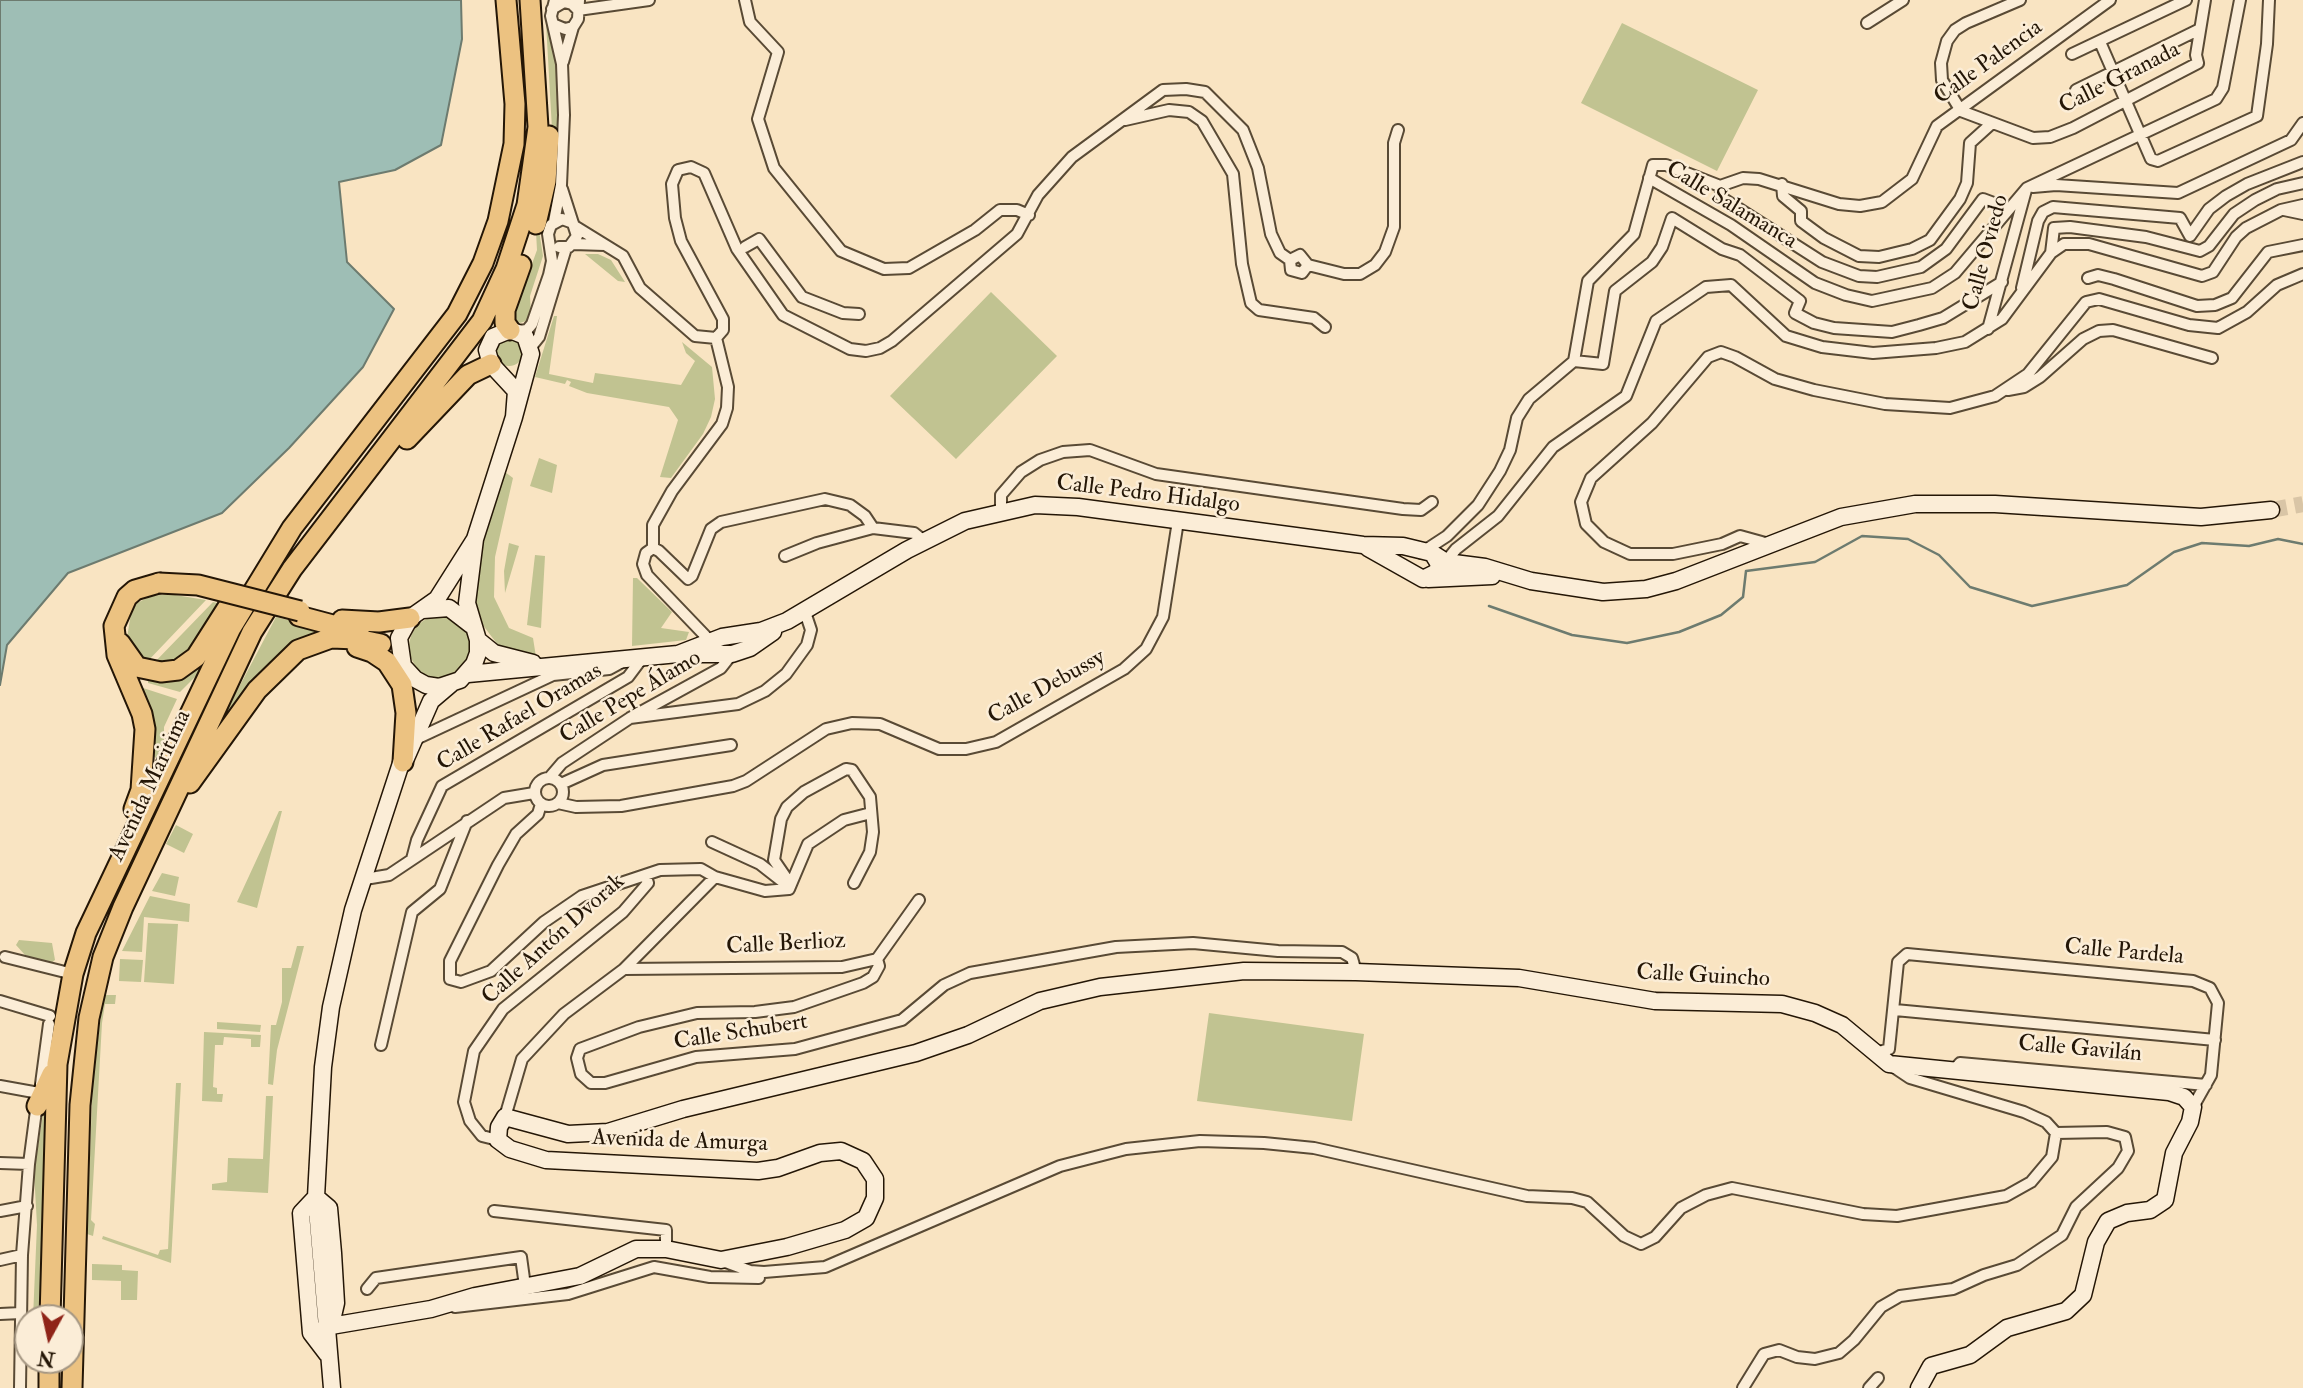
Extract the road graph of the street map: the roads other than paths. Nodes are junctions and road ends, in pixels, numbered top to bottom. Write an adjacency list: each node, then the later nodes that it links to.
1 (506, 0): 71 (highway, Avenida Maritima)
2 (530, 0): 14 (highway)
3 (649, 0): 11 (street)
4 (746, 0): 42 (street)
5 (1903, 0): 15 (street)
6 (2020, 0): 25 (street)
7 (2110, 0): 25 (street, Calle Palencia)
8 (2186, 0): 19 (street)
9 (2240, 0): 30 (street, Calle Salamanca)
10 (2269, 0): 30 (street)
11 (635, 1): 12 (street)
12 (566, 3): 16 (street); 17 (street)
13 (2202, 3): 18 (street, Calle Granada)
14 (531, 21): 58 (highway); 69 (highway, Avenida Maritima)
15 (1867, 23)
16 (553, 24): 17 (street); 21 (street)
17 (573, 27): 21 (street)
18 (2200, 29): 22 (street); 24 (street, Calle Granada)
19 (2100, 42): 20 (street); 22 (street)
20 (2072, 54)
21 (562, 64): 35 (street)
22 (2114, 74): 23 (street); 24 (street)
23 (2076, 90)
24 (2127, 101): 28 (street, Calle Granada); 30 (street)
25 (1961, 111): 28 (street, Calle Granada); 34 (street, Calle Palencia)
26 (1119, 121): 29 (street); 42 (street); 56 (street)
27 (2303, 123): 37 (street)
28 (1991, 124): 34 (street)
29 (1398, 130)
30 (2141, 134): 37 (street, Calle Salamanca)
31 (2303, 162): 54 (street)
32 (1649, 178): 36 (street); 39 (street, Calle Salamanca); 62 (street, Calle Salamanca)
33 (2303, 183): 50 (street)
34 (1782, 184): 36 (street, Calle Palencia)
35 (561, 185): 43 (street); 44 (street)
36 (1720, 186): 39 (street)
37 (2027, 188): 39 (street, Calle Salamanca); 53 (street, Calle Oviedo)
38 (2303, 205): 40 (street)
39 (2007, 208)
40 (2281, 210): 41 (street); 50 (street)
41 (2303, 214)
42 (1029, 215): 59 (street)
43 (554, 222): 44 (street); 45 (street)
44 (575, 225): 46 (street); 47 (street)
45 (551, 242): 46 (street); 58 (street)
46 (569, 246): 47 (street); 60 (street)
47 (610, 246): 59 (street)
48 (2303, 246): 52 (street)
49 (745, 247): 55 (street)
50 (2051, 253): 54 (street)
51 (2303, 274): 64 (street)
52 (2088, 278)
53 (2002, 282): 57 (street, Calle Oviedo); 62 (street)
54 (2021, 293): 57 (street)
55 (859, 314)
56 (1325, 327)
57 (1988, 329): 79 (street)
58 (513, 330): 60 (street); 63 (street)
59 (716, 338): 77 (street)
60 (530, 354): 63 (street); 65 (street)
61 (2212, 358): 64 (street)
62 (1574, 361): 79 (street)
63 (496, 368): 65 (street); 69 (highway)
64 (2004, 390): 75 (street)
65 (514, 417): 73 (street)
66 (1432, 502): 67 (street)
67 (1001, 510): 70 (street, Calle Pedro Hidalgo); 74 (street, Calle Pedro Hidalgo)
68 (2271, 510): 75 (street)
69 (329, 520): 116 (highway, Avenida Maritima)
70 (1178, 521): 76 (street, Calle Pedro Hidalgo); 104 (street, Calle Debussy)
71 (292, 528): 81 (highway); 117 (highway, Avenida Maritima)
72 (873, 528): 74 (street); 77 (street); 78 (street)
73 (475, 539): 84 (street); 85 (street)
74 (924, 541): 82 (street, Calle Pedro Hidalgo)
75 (1769, 544): 80 (street)
76 (1363, 545): 79 (street); 79 (street)
77 (653, 548): 88 (street)
78 (785, 556)
79 (1434, 564): 80 (street); 80 (street)
80 (1513, 576)
81 (160, 585): 83 (highway, bridge); 117 (highway)
82 (804, 612): 86 (street, Calle Pedro Hidalgo); 97 (street)
83 (300, 613): 84 (highway); 87 (highway)
84 (414, 615): 85 (street); 94 (street)
85 (476, 634): 93 (street, Calle Pedro Hidalgo); 95 (street)
86 (747, 641): 88 (street, Calle Pedro Hidalgo); 90 (street, Calle Pedro Hidalgo)
87 (381, 644): 92 (highway); 94 (highway)
88 (704, 645): 89 (street, Calle Pedro Hidalgo); 90 (street)
89 (678, 654): 90 (street, Calle Pedro Hidalgo); 91 (street, Calle Pedro Hidalgo)
90 (729, 654): 97 (street, Calle Pepe Álamo)
91 (637, 658): 93 (street, Calle Pedro Hidalgo); 98 (street); 109 (street, Calle Rafael Oramas)
92 (282, 664): 100 (highway); 116 (highway)
93 (550, 664): 95 (street, Calle Pedro Hidalgo)
94 (403, 665): 96 (street); 100 (street)
95 (468, 674): 96 (street)
96 (451, 684): 98 (street)
97 (630, 718): 101 (street, Calle Pepe Álamo)
98 (414, 740): 100 (street)
99 (731, 745): 102 (street)
100 (403, 762): 112 (street)
101 (550, 777): 102 (street); 103 (street)
102 (561, 784): 104 (street)
103 (534, 793): 105 (street); 107 (street)
104 (558, 803): 105 (street)
105 (541, 804): 110 (street, Calle Antón Dvorak)
106 (871, 813): 113 (street); 114 (street); 114 (street)
107 (467, 821): 109 (street); 126 (street)
108 (712, 842): 114 (street)
109 (412, 859): 112 (street)
110 (645, 875): 111 (street, Calle Antón Dvorak); 136 (street, Calle Antón Dvorak)
111 (715, 877): 114 (street, Calle Antón Dvorak); 120 (street)
112 (365, 879): 139 (street)
113 (853, 883)
114 (789, 889)
115 (919, 900): 119 (street, Calle Berlioz)
116 (123, 907): 164 (highway, Avenida Maritima)
117 (86, 933): 122 (highway, Avenida Maritima)
118 (5, 957): 122 (street)
119 (877, 959): 120 (street, Calle Berlioz); 121 (street, Calle Schubert)
120 (624, 969): 134 (street)
121 (1356, 972): 127 (street, Calle Guincho); 134 (street, Calle Guincho)
122 (73, 974): 128 (highway, Avenida Maritima)
123 (0, 1001): 132 (street)
124 (1895, 1010): 125 (street); 125 (street, Calle Pardela); 127 (street)
125 (2215, 1040): 130 (street, Calle Pardela)
126 (380, 1045)
127 (1883, 1059): 129 (street, Calle Gavilán); 135 (street)
128 (57, 1064): 132 (highway); 157 (highway, Avenida Maritima)
129 (1953, 1071): 130 (street, Calle Gavilán); 133 (street, Calle Gavilán)
130 (2206, 1085): 133 (street, Calle Pardela)
131 (0, 1086): 132 (street)
132 (38, 1100): 138 (street)
133 (2193, 1107): 168 (street)
134 (505, 1117): 136 (street)
135 (2056, 1133): 150 (street); 166 (street)
136 (498, 1140): 143 (street, Avenida de Amurga)
137 (0, 1163): 138 (street)
138 (29, 1164): 140 (street)
139 (316, 1197): 155 (street); 158 (street); 161 (street)
140 (27, 1206): 141 (street); 145 (street)
141 (0, 1210)
142 (494, 1211): 144 (street)
143 (787, 1247): 146 (street, Avenida de Amurga); 148 (street, Avenida de Amurga)
144 (666, 1250): 148 (street, Avenida de Amurga); 153 (street, Avenida de Amurga)
145 (22, 1255): 147 (street); 156 (street)
146 (758, 1259): 149 (street, Avenida de Amurga); 151 (street)
147 (0, 1260)
148 (721, 1260): 149 (street)
149 (739, 1268): 151 (street); 152 (street, Avenida de Amurga)
150 (799, 1270): 151 (street); 152 (street)
151 (764, 1272)
152 (718, 1277): 159 (street, Avenida de Amurga)
153 (525, 1286): 154 (street); 159 (street, Avenida de Amurga)
154 (367, 1289)
155 (337, 1303): 160 (street); 161 (street)
156 (21, 1304)
157 (50, 1304)
158 (309, 1308): 161 (street); 162 (street)
159 (431, 1309): 160 (street, Avenida de Amurga)
160 (354, 1321): 161 (street, Avenida de Amurga)
161 (325, 1327): 162 (street)
162 (329, 1357): 165 (street)
163 (1878, 1378): 167 (street)
164 (72, 1388)
165 (332, 1388)
166 (1743, 1388)
167 (1869, 1388)
168 (1919, 1388)

